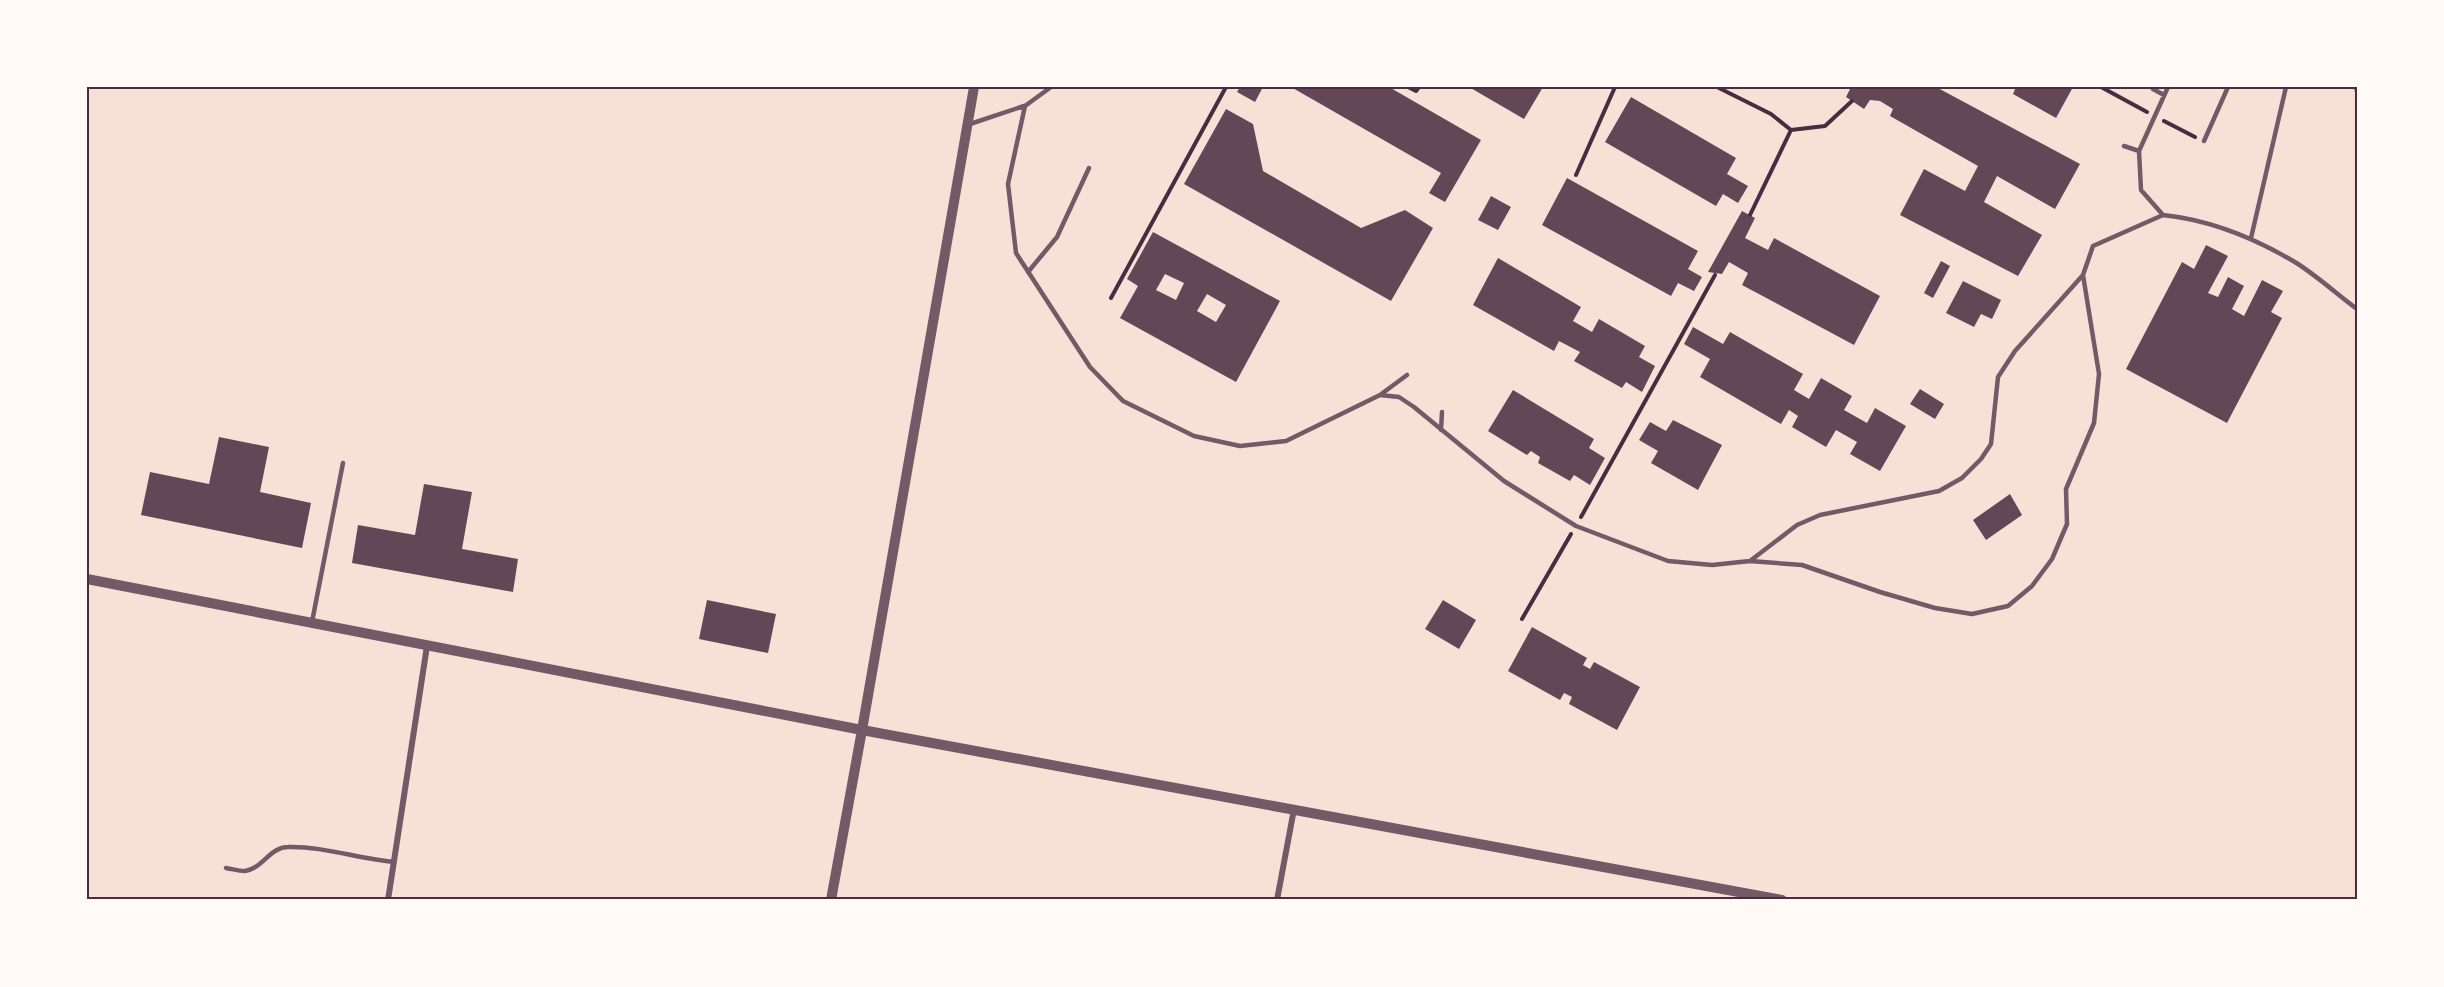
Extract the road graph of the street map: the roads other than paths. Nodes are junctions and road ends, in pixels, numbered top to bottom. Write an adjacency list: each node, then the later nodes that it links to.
1 (974, 87): 9 (street)
2 (1051, 87): 8 (lane)
3 (2168, 87): 7 (lane)
4 (2228, 87): 10 (lane)
5 (2286, 87): 15 (lane)
6 (2153, 89): 7 (lane)
7 (2164, 95): 12 (lane)
8 (1024, 106): 9 (lane); 16 (lane)
9 (967, 125): 28 (street)
10 (2204, 141)
11 (2124, 146): 12 (lane)
12 (2139, 151): 14 (lane)
13 (1089, 168): 16 (lane)
14 (2163, 216): 15 (lane); 17 (lane)
15 (2251, 238): 18 (lane)
16 (1028, 272): 20 (lane)
17 (2083, 275): 24 (lane); 24 (lane)
18 (2357, 309)
19 (1407, 375): 20 (lane)
20 (1380, 395): 22 (lane)
21 (1442, 412): 22 (lane)
22 (1441, 431): 24 (lane)
23 (343, 463): 26 (lane)
24 (1750, 561)
25 (87, 579): 26 (street)
26 (312, 623): 27 (street)
27 (427, 646): 28 (street); 30 (street)
28 (862, 730): 29 (street); 33 (street)
29 (1294, 809): 34 (street); 35 (street)
30 (394, 862): 31 (lane); 32 (street)
31 (226, 868)
32 (388, 900)
33 (831, 900)
34 (1277, 900)
35 (1782, 900)

